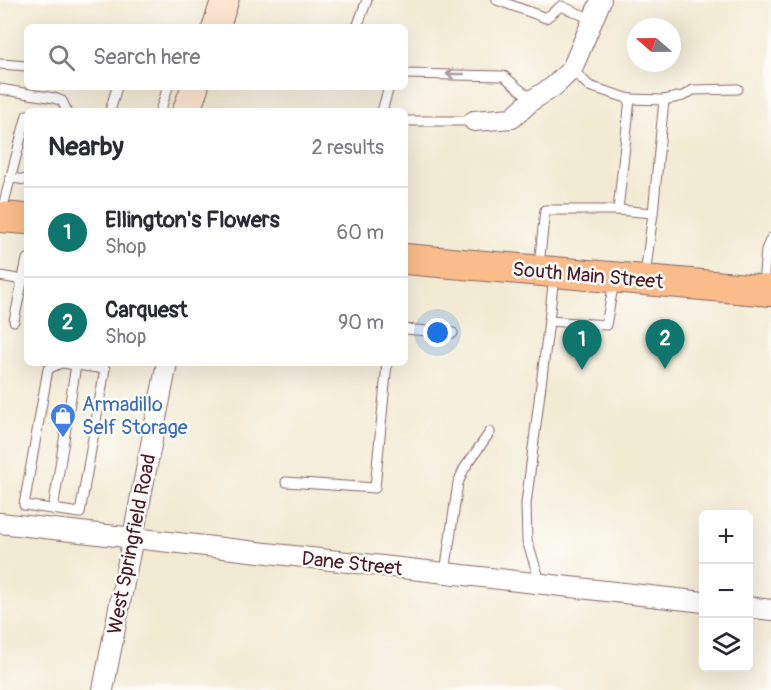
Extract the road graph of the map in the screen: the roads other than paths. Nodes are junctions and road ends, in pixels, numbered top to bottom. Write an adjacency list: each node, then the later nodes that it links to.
1 (225, 0): 7 (street)
2 (367, 0): 8 (lane)
3 (497, 0): 5 (lane)
4 (601, 0): 6 (street)
5 (560, 3): 6 (lane)
6 (594, 20): 11 (street)
7 (217, 24)
8 (358, 24)
9 (0, 64): 10 (lane)
10 (24, 66)
11 (572, 69): 20 (lane); 22 (street)
12 (408, 74): 22 (lane, one-way to 12)
13 (0, 89): 19 (lane)
14 (738, 89): 21 (lane)
15 (116, 90): 25 (lane)
16 (167, 90): 26 (lane)
17 (194, 90): 27 (street)
18 (388, 90): 28 (lane)
19 (32, 96): 23 (lane); 24 (lane)
20 (630, 99): 21 (lane); 34 (lane)
21 (664, 99): 35 (lane)
22 (532, 100): 30 (street)
23 (29, 108)
24 (66, 108)
25 (111, 108)
26 (161, 108)
27 (187, 108)
28 (383, 108)
29 (408, 121): 30 (lane)
30 (474, 121)
31 (24, 127): 32 (lane)
32 (10, 178): 33 (lane); 36 (lane)
33 (24, 180)
34 (618, 210): 35 (lane); 40 (lane)
35 (652, 213): 45 (lane)
36 (0, 216): 37 (main road)
37 (24, 219)
38 (771, 238): 46 (lane)
39 (408, 259): 40 (main road, South Main Street)
40 (546, 271): 43 (main road, South Main Street); 48 (lane)
41 (24, 275): 44 (lane)
42 (0, 276): 44 (lane)
43 (615, 278): 45 (main road, South Main Street); 48 (lane)
44 (23, 280): 47 (lane)
45 (645, 280): 46 (main road, South Main Street)
46 (766, 291)
47 (14, 321)
48 (549, 321): 62 (lane)
49 (408, 328): 50 (lane)
50 (453, 333)
51 (55, 366): 58 (lane)
52 (76, 366): 58 (lane)
53 (83, 366): 58 (lane)
54 (166, 366): 60 (street, West Springfield Road)
55 (387, 366): 57 (lane)
56 (490, 432): 61 (lane)
57 (286, 482)
58 (53, 509)
59 (0, 523): 60 (street, Dane Street)
60 (132, 538): 61 (street, Dane Street); 66 (street, West Springfield Road)
61 (445, 573): 62 (street, Dane Street)
62 (541, 584): 63 (street, Dane Street)
63 (699, 601)
64 (753, 608): 65 (street)
65 (771, 610)
66 (102, 690)

